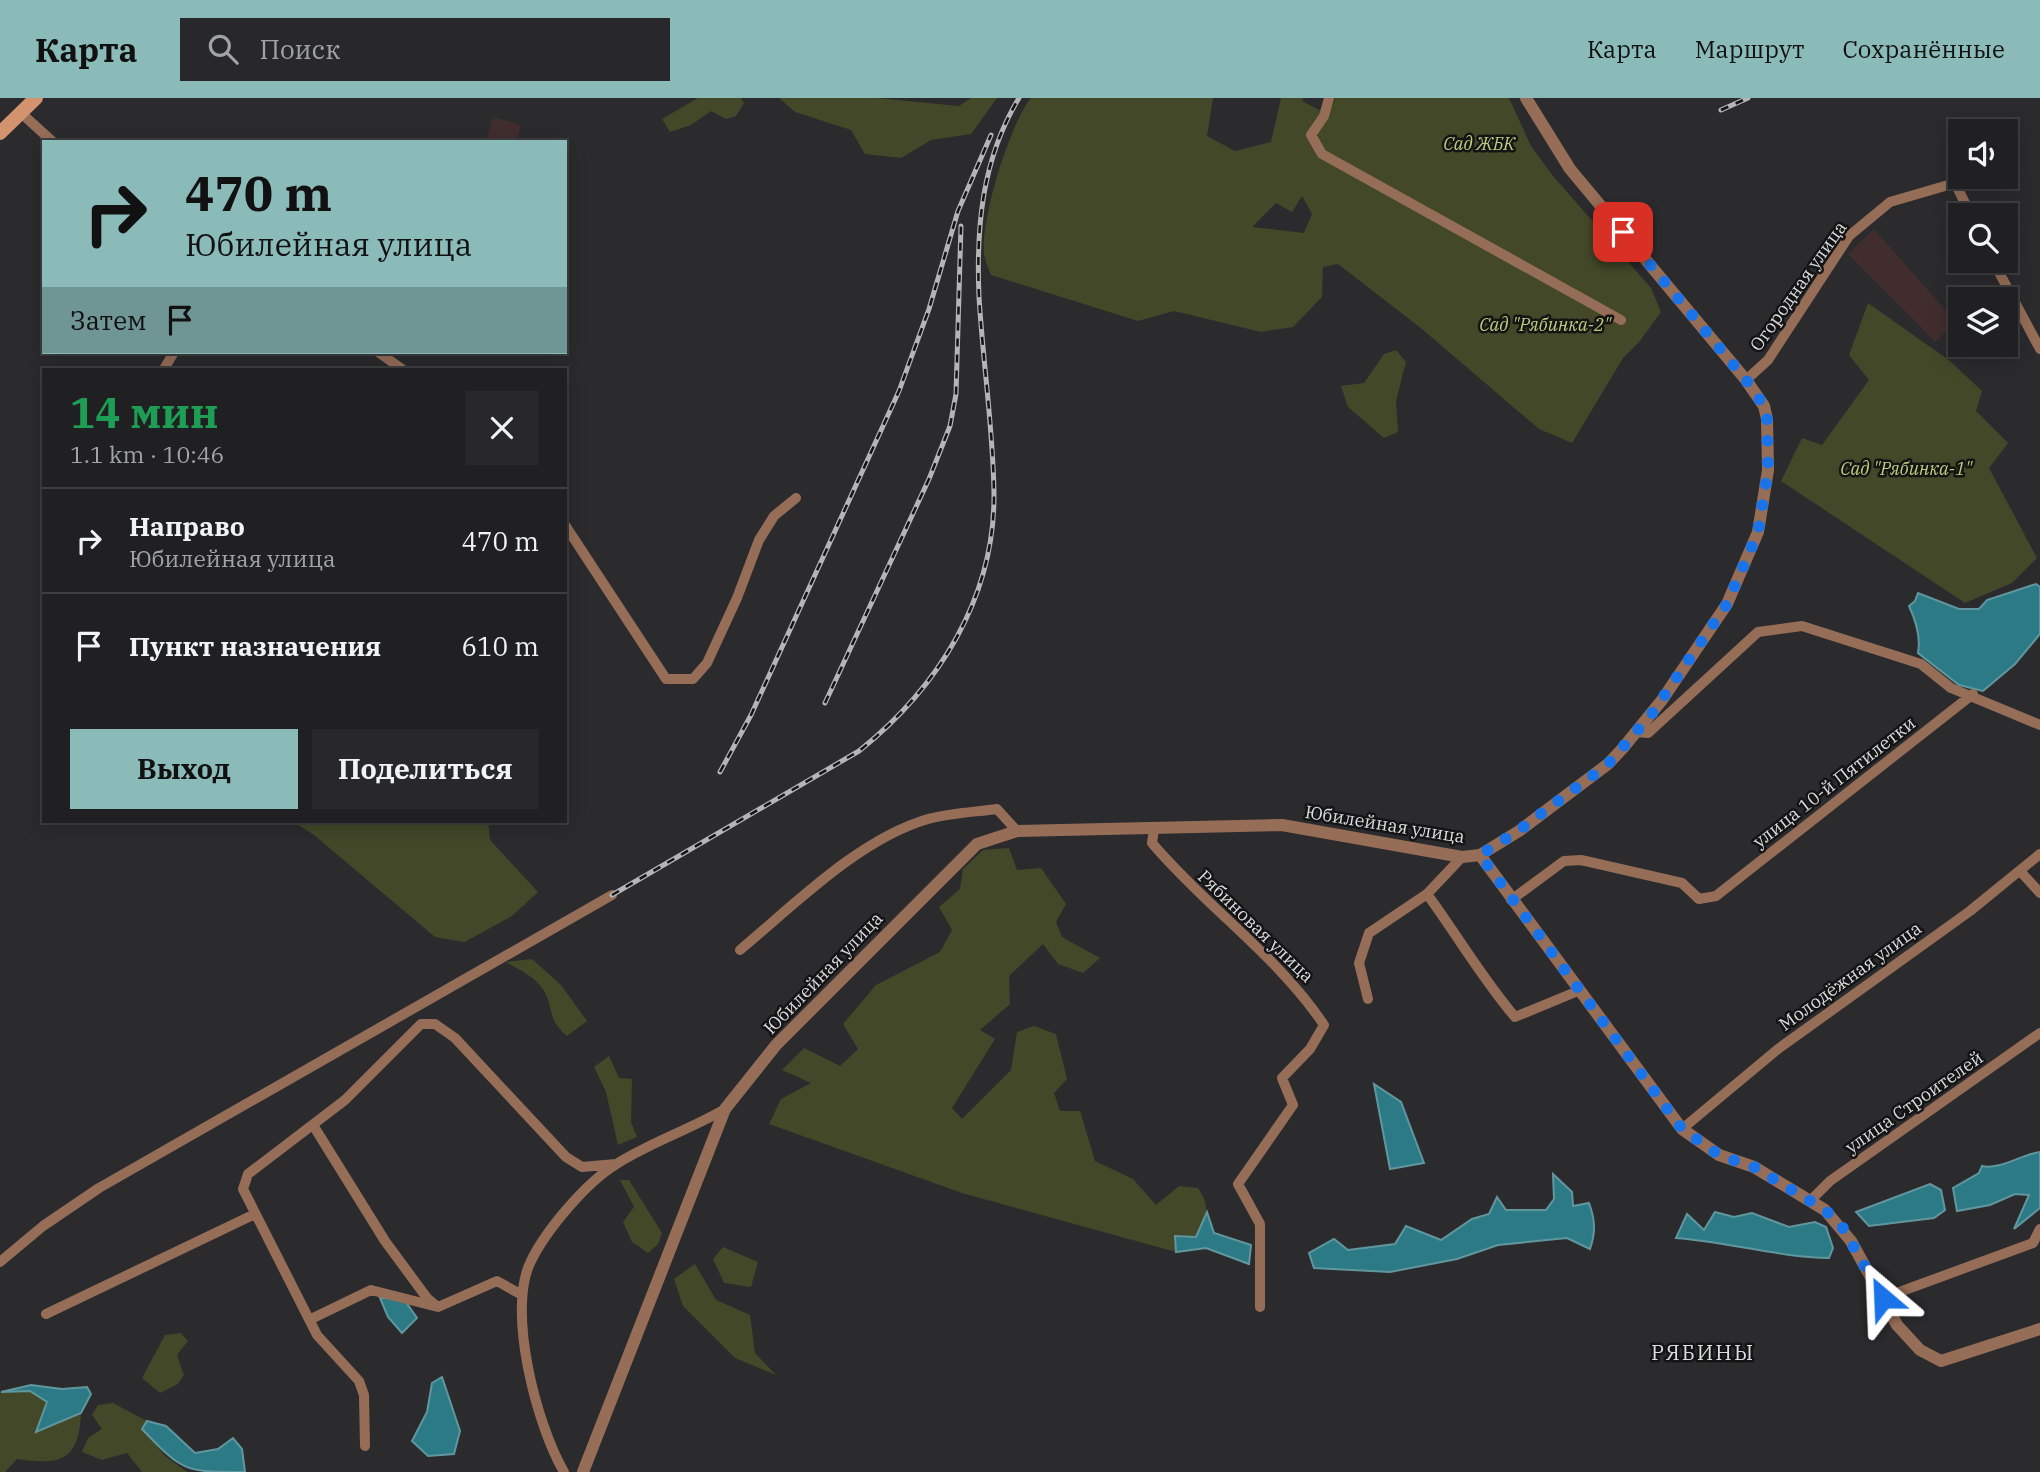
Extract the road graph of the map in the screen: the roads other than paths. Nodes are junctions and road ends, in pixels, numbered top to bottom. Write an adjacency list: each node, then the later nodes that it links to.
1 (36, 98): 4 (main road)
2 (1329, 98): 9 (street)
3 (1526, 98): 13 (street, Юбилейная улица)
4 (20, 112): 5 (main road); 6 (street)
5 (0, 134)
6 (51, 140)
7 (1965, 203): 13 (street, Огородная улица)
8 (1999, 273): 10 (street)
9 (1621, 320)
10 (2040, 349)
11 (381, 354): 12 (street)
12 (401, 368)
13 (1746, 380): 18 (street, Юбилейная улица)
14 (796, 498): 15 (street)
15 (567, 528)
16 (1973, 694): 17 (street); 18 (street); 28 (street, улица 10-й Пятилетки)
17 (2040, 725)
18 (1637, 732): 22 (street, Юбилейная улица)
19 (1154, 829): 20 (street, Юбилейная улица); 23 (street, Юбилейная улица); 45 (street, Рябиновая улица)
20 (1017, 831): 29 (street); 33 (street, Юбилейная улица)
21 (2040, 854): 24 (street, Молодёжная улица)
22 (1480, 855): 23 (street, Юбилейная улица); 28 (street)
23 (1462, 857): 26 (street)
24 (2021, 872): 25 (street); 35 (street, Молодёжная улица)
25 (2040, 893)
26 (1427, 894): 30 (street); 31 (street)
27 (612, 895): 41 (street)
28 (1511, 900): 30 (street)
29 (740, 950)
30 (1578, 991): 35 (street)
31 (1368, 999)
32 (2040, 1033): 37 (street, улица Строителей)
33 (725, 1110): 36 (street); 51 (street, Юбилейная улица)
34 (313, 1125): 36 (street); 38 (street); 44 (street)
35 (1682, 1129): 37 (street)
36 (616, 1164): 42 (street)
37 (1810, 1201): 43 (street)
38 (255, 1214): 46 (street); 47 (street)
39 (2040, 1229): 40 (street)
40 (2036, 1246): 43 (street)
41 (0, 1262)
42 (522, 1295): 44 (street); 50 (street)
43 (1883, 1298): 48 (street)
44 (438, 1307): 47 (street)
45 (1260, 1307)
46 (46, 1314)
47 (311, 1319): 49 (street)
48 (2040, 1329)
49 (365, 1446)
50 (564, 1472)
51 (583, 1472)

